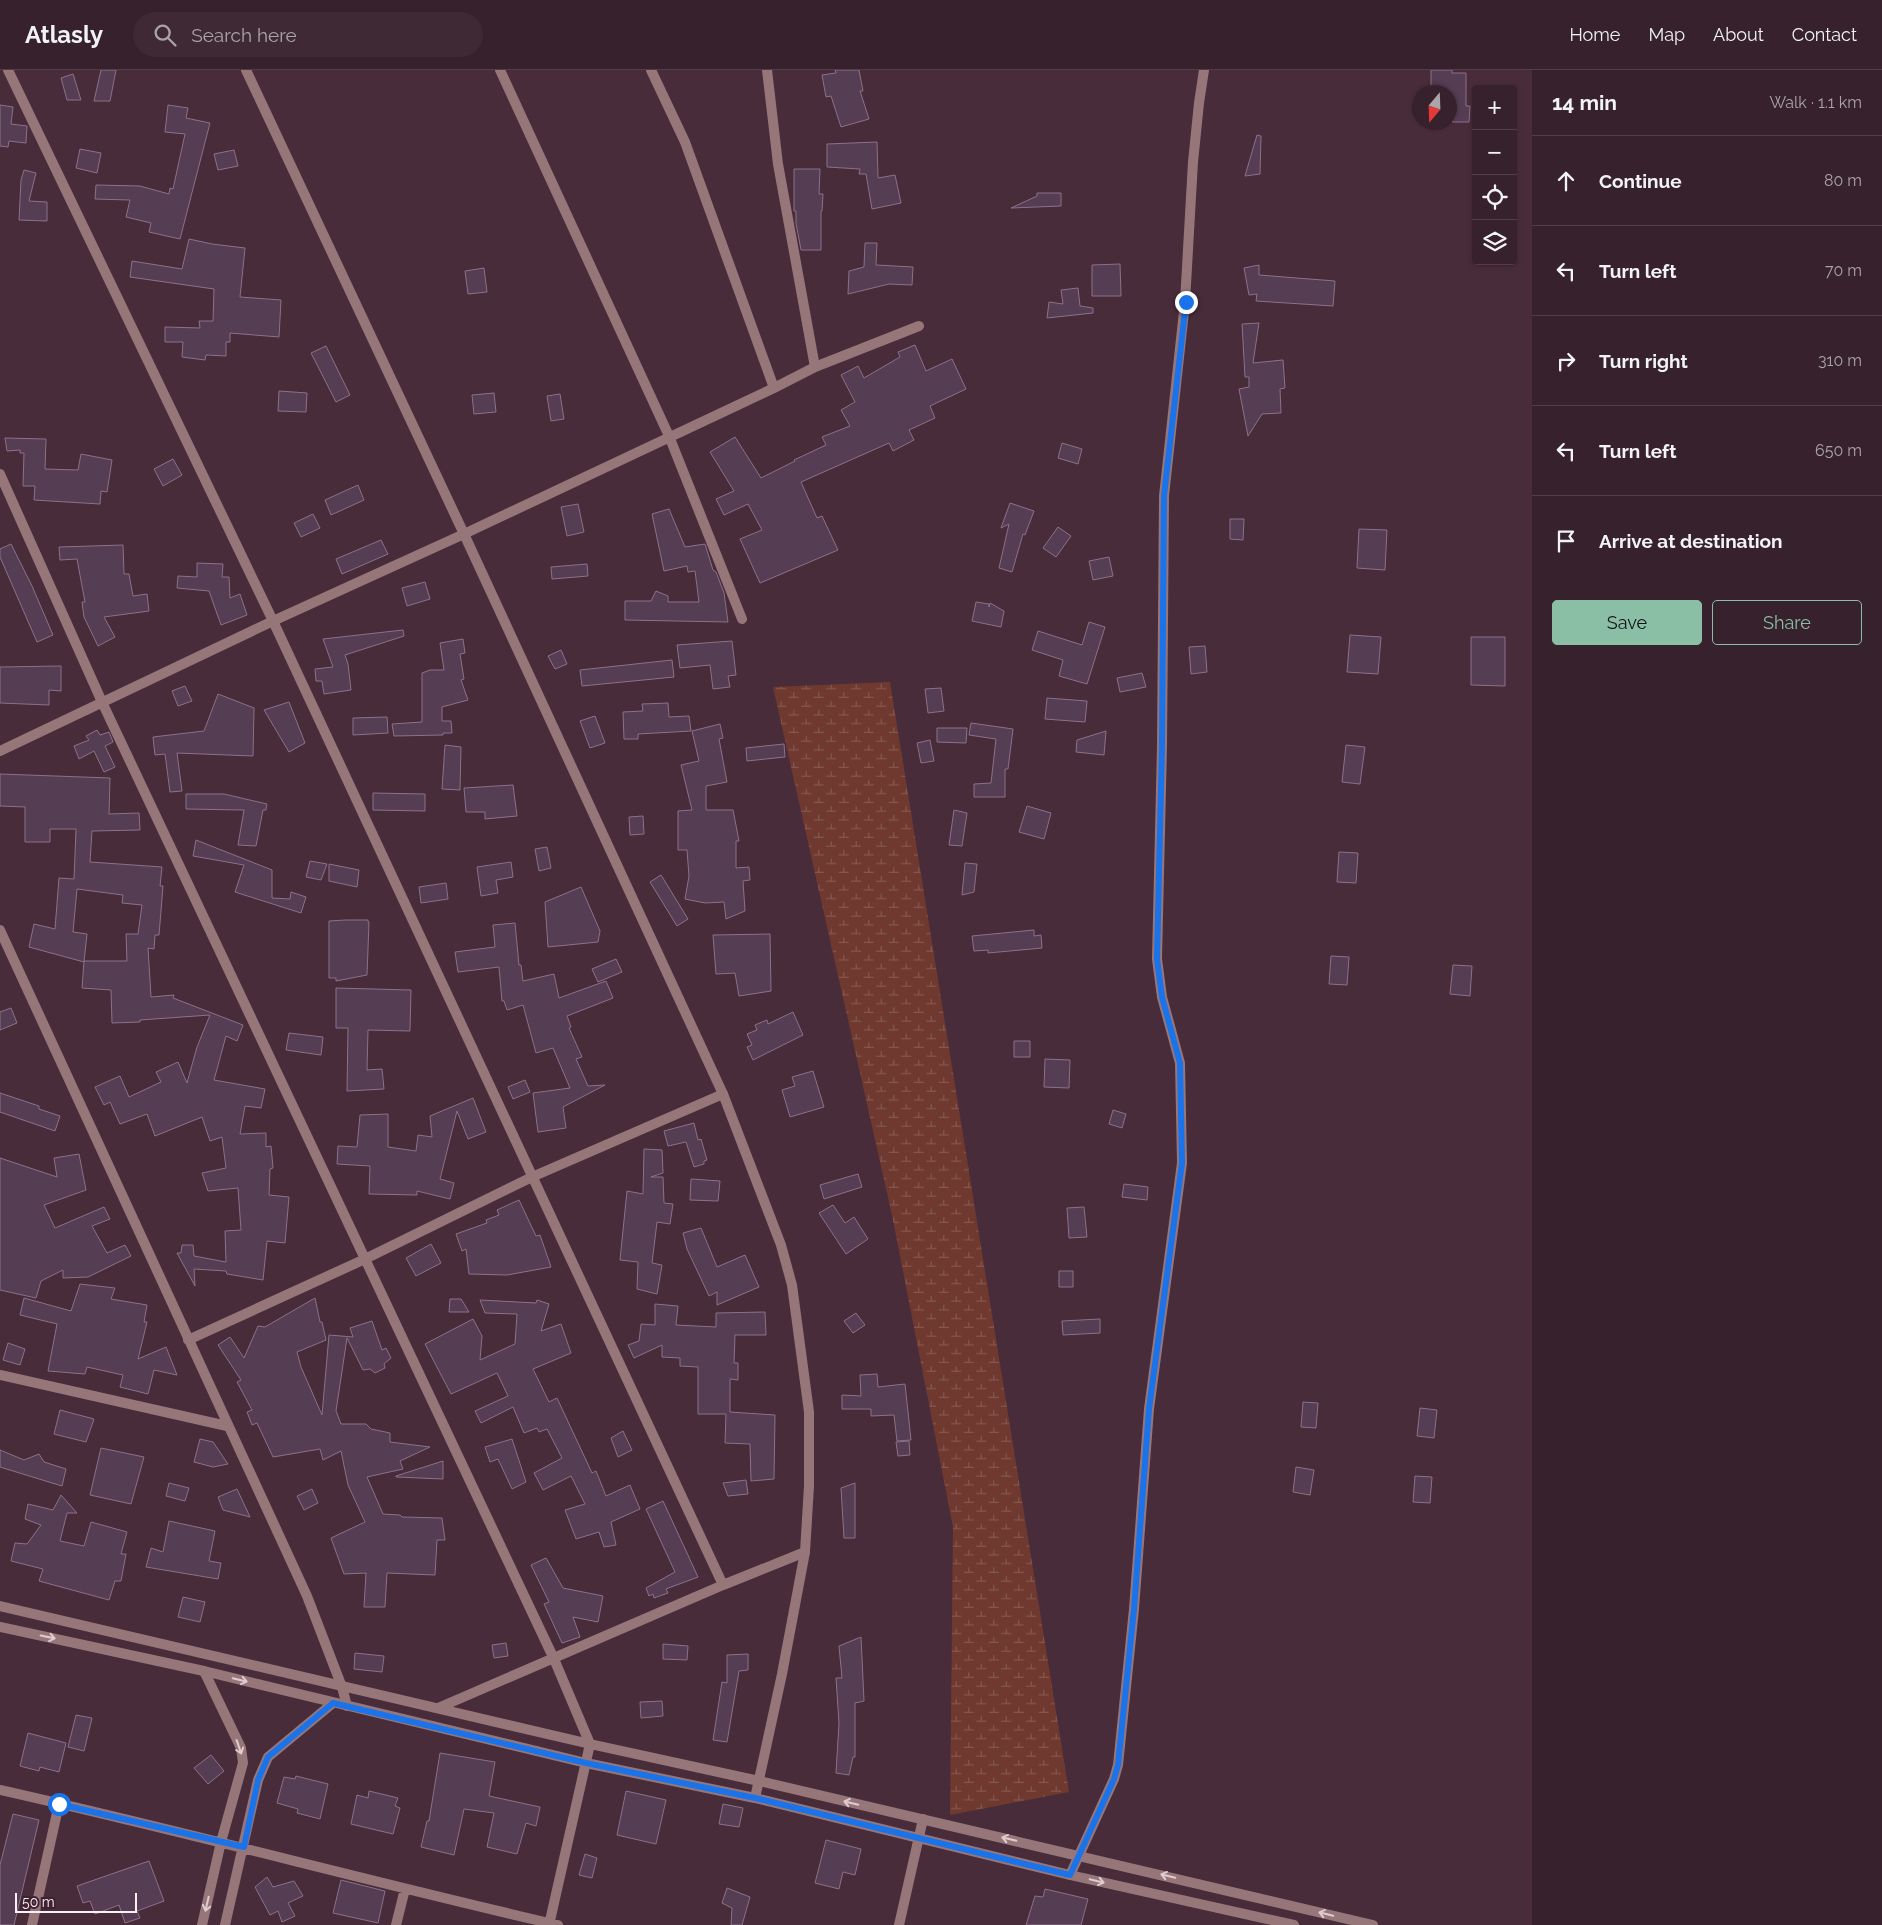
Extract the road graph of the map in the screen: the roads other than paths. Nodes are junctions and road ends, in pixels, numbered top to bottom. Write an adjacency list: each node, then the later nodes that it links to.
1 (8, 70): 14 (street)
2 (246, 70): 12 (street)
3 (500, 70): 10 (street)
4 (651, 70): 9 (street)
5 (767, 70): 8 (street)
6 (1204, 70): 44 (street)
7 (919, 326): 8 (street)
8 (815, 367): 9 (street)
9 (774, 388): 10 (street)
10 (669, 436): 12 (street); 13 (street)
11 (0, 474): 15 (street)
12 (464, 534): 14 (street); 18 (street)
13 (742, 619)
14 (273, 620): 15 (street); 19 (street)
15 (102, 702): 16 (street); 20 (street)
16 (0, 751)
17 (0, 930): 21 (street)
18 (724, 1094): 19 (street); 24 (street)
19 (532, 1177): 20 (street); 25 (street)
20 (365, 1259): 21 (street); 28 (street)
21 (188, 1340): 23 (street)
22 (0, 1374): 23 (street)
23 (227, 1426): 30 (street)
24 (805, 1552): 25 (street); 36 (street)
25 (723, 1585): 28 (street)
26 (0, 1606): 30 (street)
27 (0, 1627): 29 (street, one-way to 29)
28 (554, 1659): 33 (street); 34 (street)
29 (204, 1671): 31 (street, one-way to 31); 42 (street, one-way to 42)
30 (342, 1687): 32 (street); 33 (street)
31 (333, 1703): 32 (street); 43 (street)
32 (347, 1706): 35 (street)
33 (438, 1708): 34 (street)
34 (590, 1744): 35 (street); 36 (street)
35 (586, 1763): 38 (street); 47 (street)
36 (759, 1781): 38 (street); 40 (street, one-way to 36)
37 (0, 1790): 39 (street)
38 (755, 1798): 41 (street)
39 (59, 1804): 42 (street); 48 (street)
40 (923, 1819): 41 (street); 44 (street, one-way to 40)
41 (919, 1838): 45 (street); 52 (street)
42 (221, 1842): 43 (street); 49 (street, one-way to 49)
43 (244, 1847): 46 (street); 50 (street)
44 (1079, 1856): 45 (street); 54 (street, one-way to 44)
45 (1070, 1875): 53 (street, one-way to 53)
46 (404, 1889): 47 (street); 51 (street)
47 (552, 1924)
48 (32, 1925)
49 (202, 1925)
50 (225, 1925)
51 (396, 1925)
52 (899, 1925)
53 (1294, 1925)
54 (1373, 1925)

